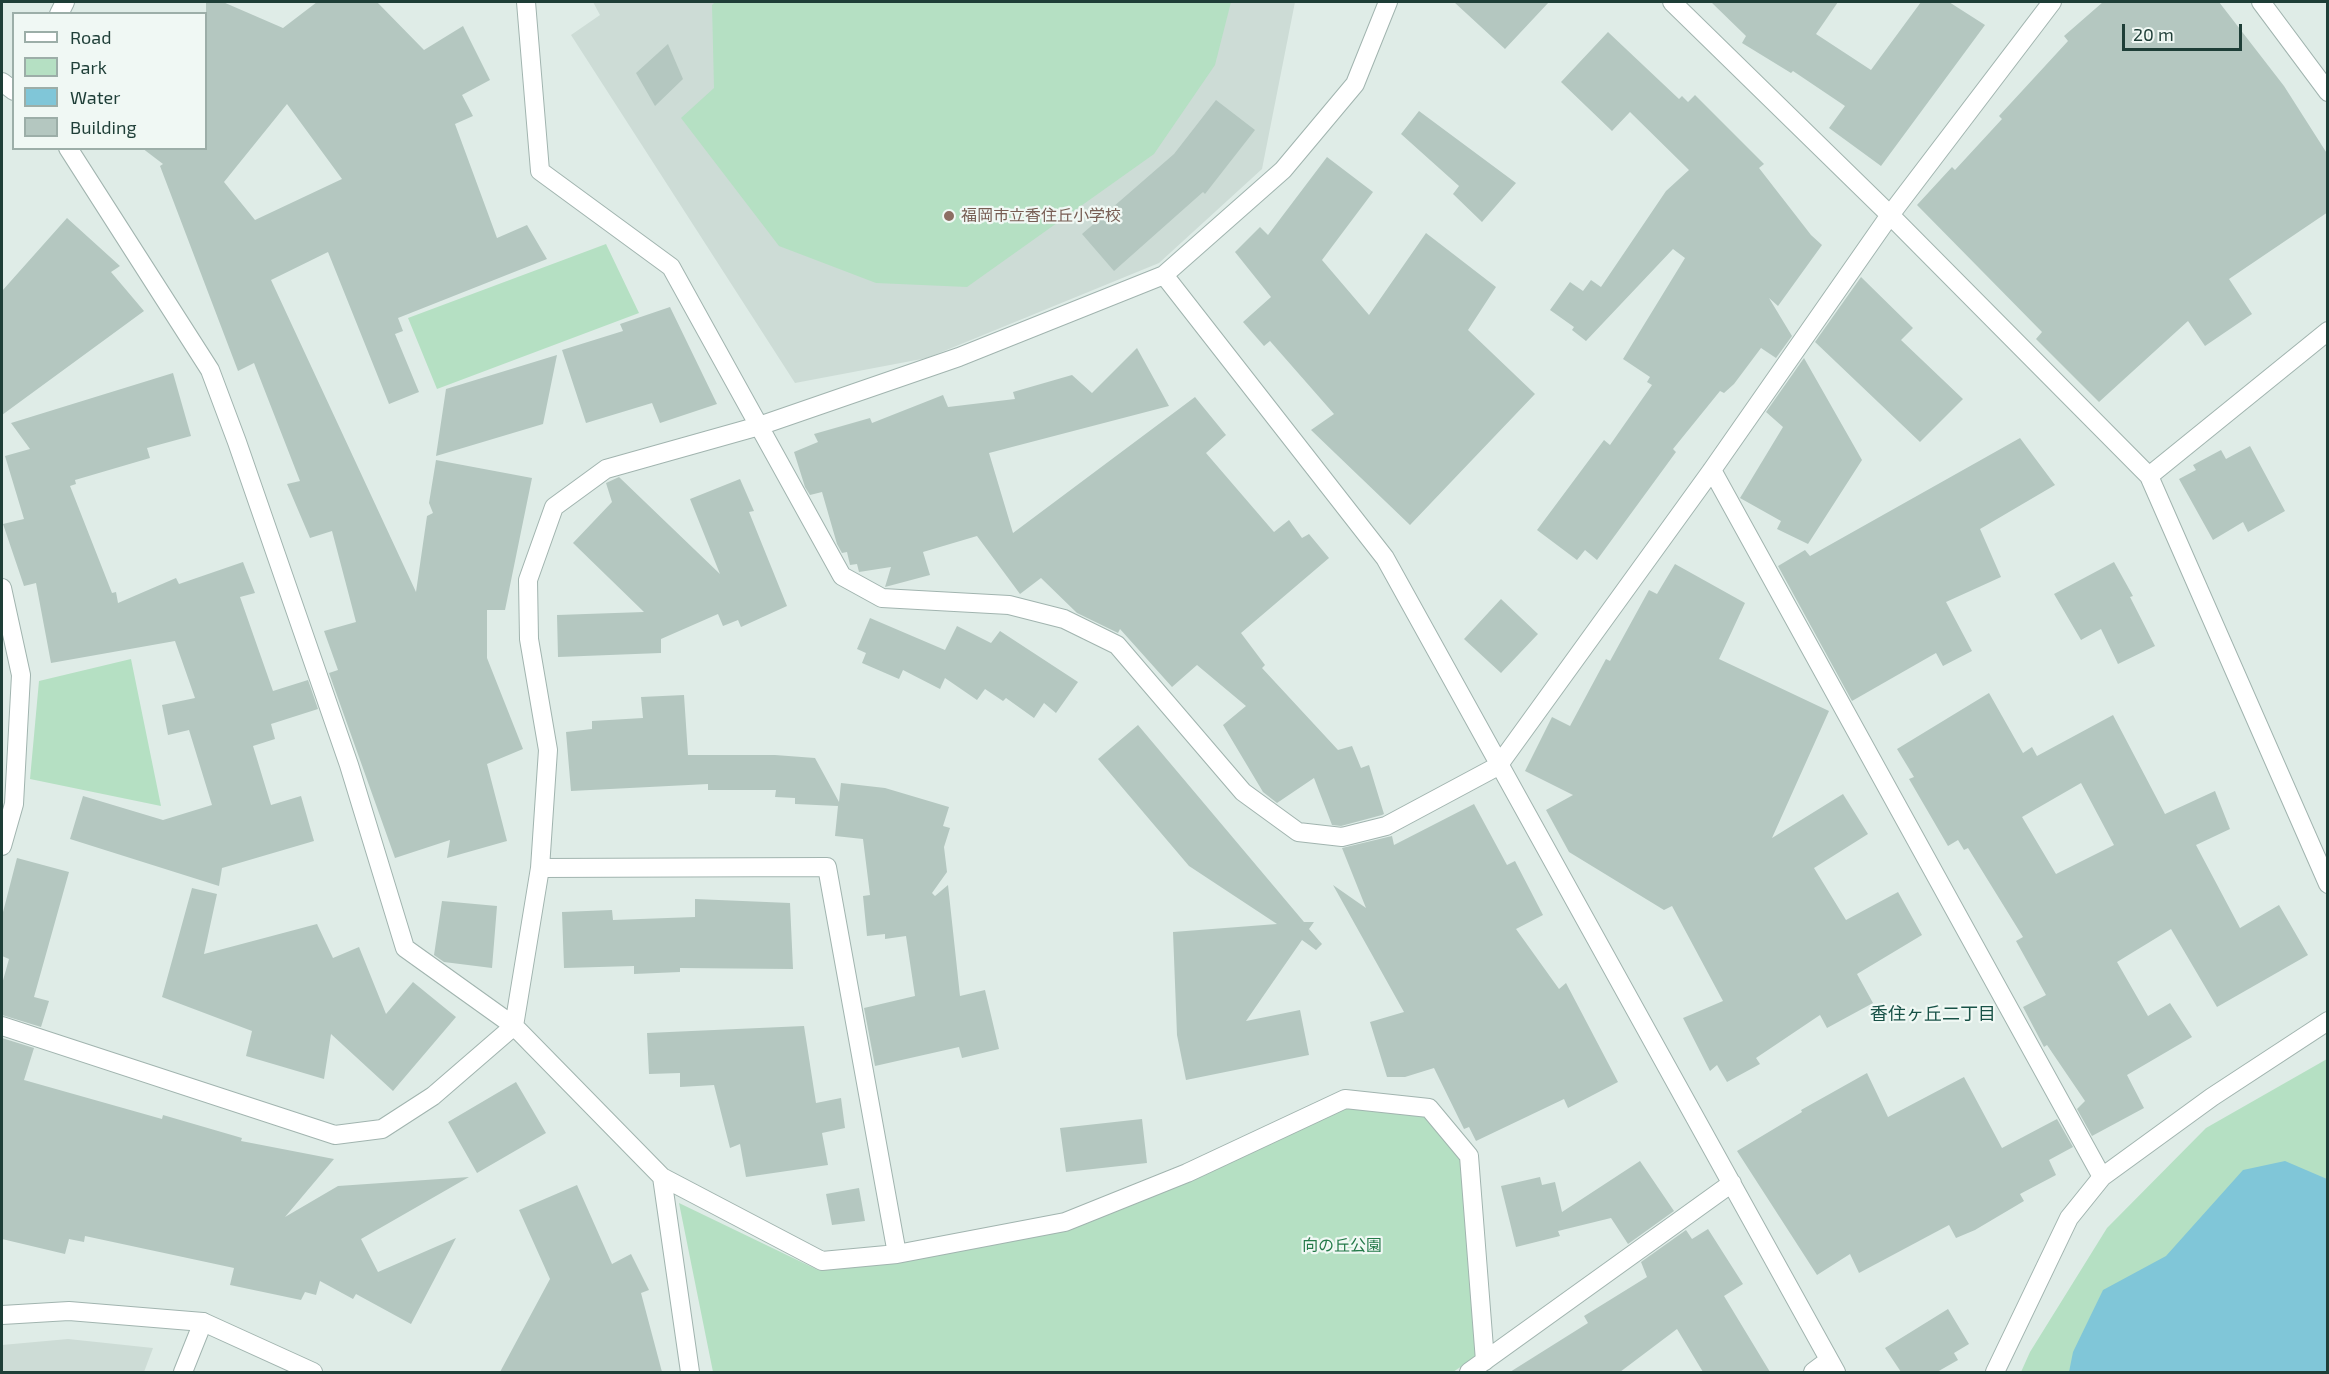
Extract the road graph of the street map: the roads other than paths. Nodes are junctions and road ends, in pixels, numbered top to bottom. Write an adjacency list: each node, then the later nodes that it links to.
1 (526, 2): 11 (street)
2 (1388, 2): 9 (street)
3 (1672, 2): 8 (street)
4 (2052, 2): 8 (street)
5 (2261, 2): 6 (street)
6 (2328, 92)
7 (69, 150): 21 (street)
8 (1890, 216): 12 (street); 13 (street)
9 (1164, 275): 11 (street); 15 (street)
10 (2328, 331): 13 (street)
11 (759, 426): 15 (street); 17 (street)
12 (1712, 470): 15 (street); 23 (street)
13 (2149, 476): 18 (street)
14 (2, 588): 16 (street)
15 (1498, 766): 24 (street)
16 (2, 846)
17 (540, 868): 21 (street); 25 (street)
18 (2328, 884)
19 (2328, 1021): 23 (street)
20 (2, 1026): 21 (street)
21 (514, 1026): 22 (street)
22 (663, 1177): 25 (street); 32 (street)
23 (2102, 1177): 35 (street)
24 (1732, 1183): 28 (street); 29 (street)
25 (897, 1254): 28 (street)
26 (2, 1316): 27 (street)
27 (203, 1322): 30 (street); 31 (street)
28 (1485, 1361): 33 (street)
29 (1833, 1366): 34 (street)
30 (183, 1372)
31 (313, 1372)
32 (690, 1372)
33 (1469, 1372)
34 (1813, 1372)
35 (1995, 1372)

